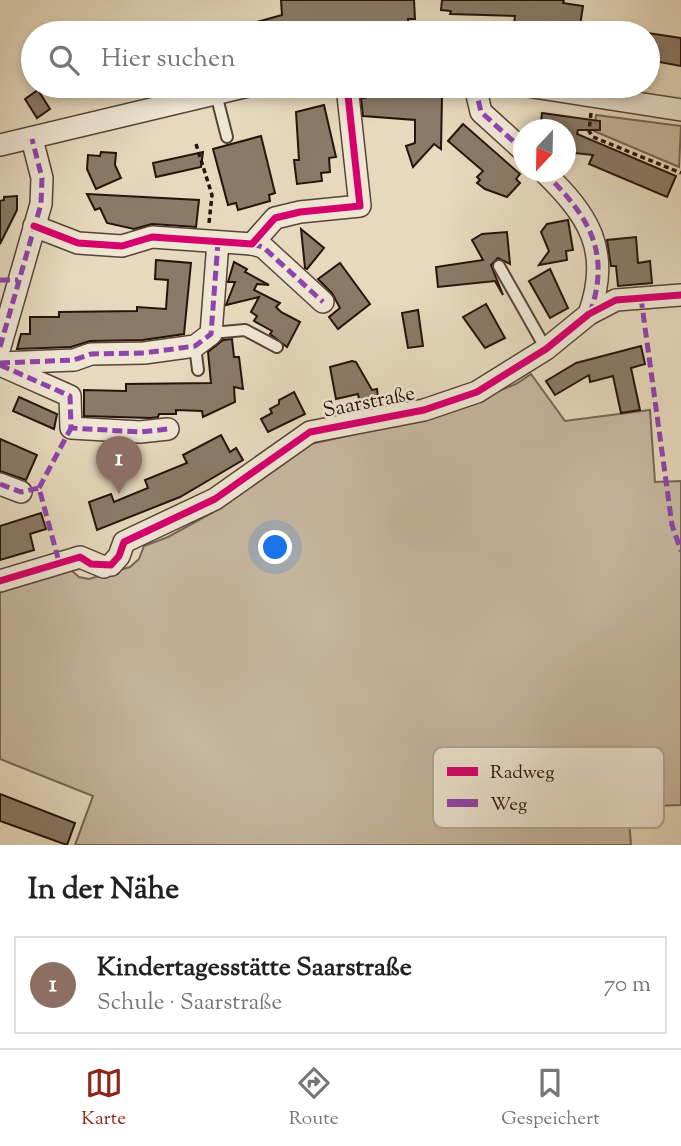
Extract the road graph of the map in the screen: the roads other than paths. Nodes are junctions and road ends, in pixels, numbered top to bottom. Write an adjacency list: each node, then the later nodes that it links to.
1 (200, 98): 8 (street)
2 (217, 98): 7 (lane)
3 (348, 98): 14 (street)
4 (478, 98): 9 (street)
5 (604, 98): 6 (street)
6 (681, 110)
7 (227, 137)
8 (32, 139): 10 (street); 12 (street)
9 (513, 141)
10 (0, 145)
11 (553, 182): 19 (street)
12 (34, 226): 13 (street); 16 (street)
13 (213, 241): 14 (street); 20 (street)
14 (252, 244): 18 (street)
15 (499, 266): 23 (lane)
16 (9, 280): 22 (street)
17 (681, 295): 19 (street, Saarstraße)
18 (323, 302)
19 (589, 314): 23 (street, Saarstraße)
20 (203, 340): 21 (lane); 24 (street); 25 (lane)
21 (277, 346)
22 (0, 347)
23 (546, 349): 29 (street, Saarstraße)
24 (0, 364): 26 (street)
25 (198, 370)
26 (168, 429)
27 (0, 484): 28 (street)
28 (21, 492)
29 (0, 581)

